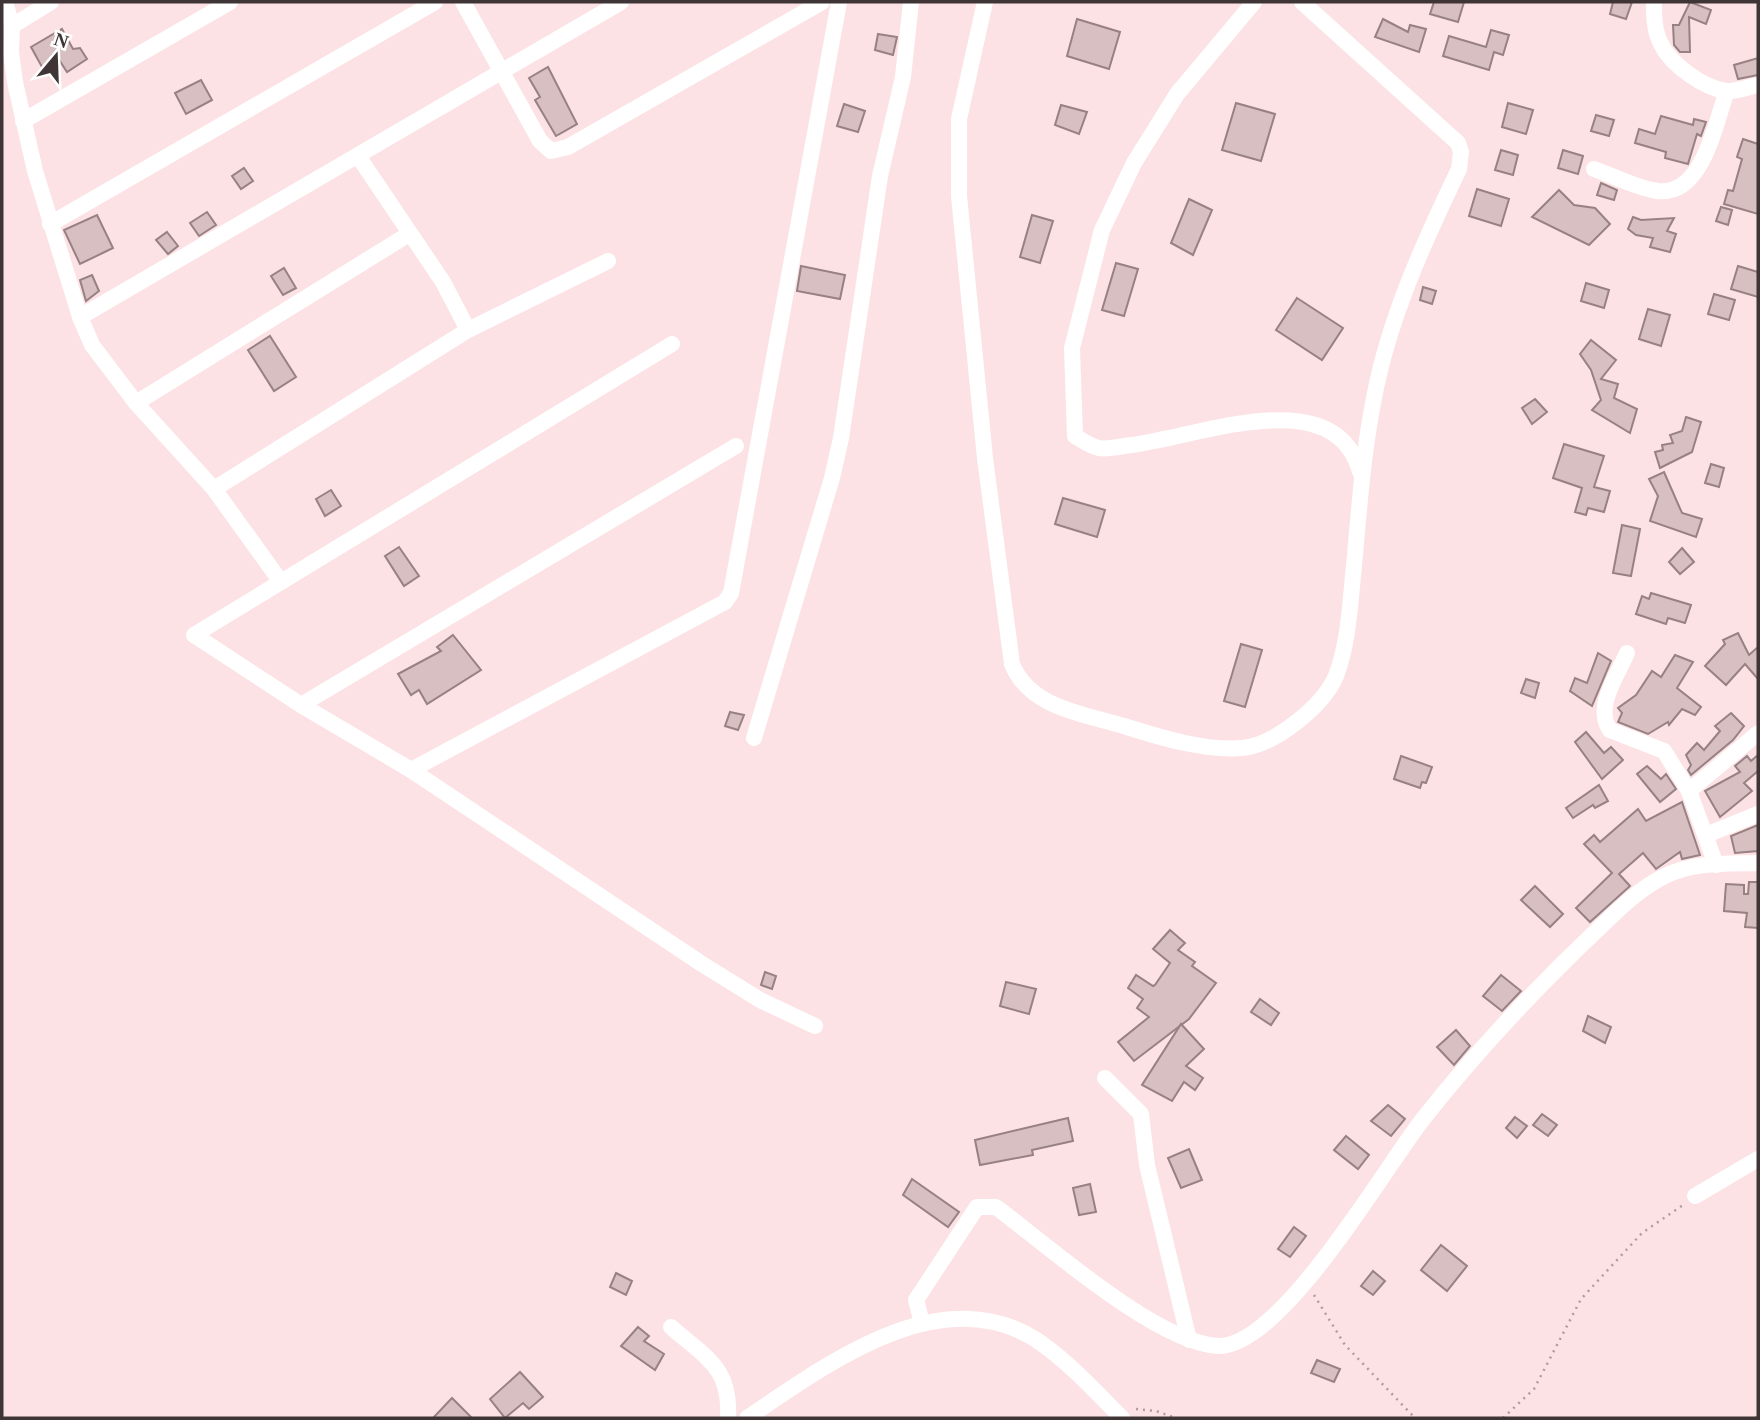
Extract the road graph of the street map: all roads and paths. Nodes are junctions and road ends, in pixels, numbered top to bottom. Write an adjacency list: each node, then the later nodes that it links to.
1 (5, 2): 14 (street)
2 (51, 2): 14 (street)
3 (230, 2): 18 (street)
4 (435, 2): 21 (street)
5 (463, 2): 15 (street)
6 (621, 2): 15 (street)
7 (822, 2): 15 (street)
8 (839, 2): 36 (street)
9 (911, 2): 35 (street)
10 (985, 2): 29 (street)
11 (1254, 2): 29 (street)
12 (1302, 2): 29 (street)
13 (1654, 2): 17 (street)
14 (12, 26): 18 (street)
15 (503, 72): 19 (street)
16 (1758, 85): 17 (street)
17 (1727, 91): 20 (street)
18 (23, 121): 21 (street)
19 (358, 156): 22 (street); 24 (street)
20 (1594, 169)
21 (50, 224): 24 (street)
22 (409, 234): 25 (street); 27 (street)
23 (608, 261): 25 (street)
24 (80, 317): 27 (street)
25 (468, 330): 30 (street)
26 (672, 344): 31 (street)
27 (136, 403): 30 (street)
28 (736, 446): 33 (street)
29 (1362, 480)
30 (214, 489): 31 (street)
31 (281, 582): 33 (street)
32 (1627, 653): 37 (street)
33 (301, 705): 36 (street)
34 (1758, 733): 37 (street)
35 (754, 738)
36 (411, 770): 42 (street)
37 (1689, 790): 39 (street)
38 (1758, 814): 39 (street)
39 (1706, 835): 41 (street)
40 (1758, 863): 41 (street)
41 (1716, 865): 46 (street)
42 (815, 1026)
43 (1105, 1078): 49 (street)
44 (1758, 1159): 45 (street)
45 (1695, 1196): 55 (path)
46 (1306, 1283): 49 (street); 54 (path)
47 (922, 1323): 49 (street); 50 (street); 52 (street)
48 (671, 1327): 51 (street)
49 (1189, 1340)
50 (1118, 1414): 53 (path)
51 (728, 1418)
52 (747, 1418)
53 (1177, 1418)
54 (1415, 1418)
55 (1503, 1418)

